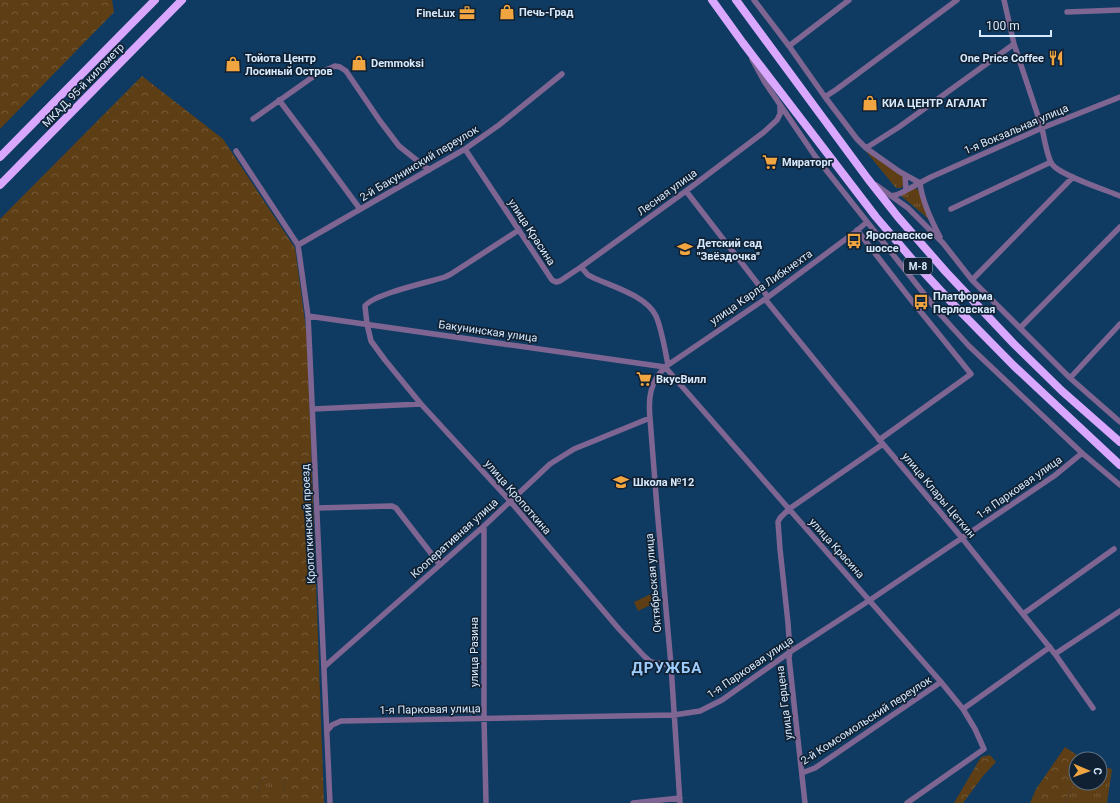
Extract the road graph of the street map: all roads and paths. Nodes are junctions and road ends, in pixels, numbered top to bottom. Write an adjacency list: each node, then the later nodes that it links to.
1 (182, 0): 33 (highway, МКАД, 95-й километр)
2 (712, 0): 11 (highway, М-8)
3 (736, 0): 31 (highway, М-8)
4 (754, 0): 13 (street)
5 (849, 0): 13 (street)
6 (956, 0): 15 (street)
7 (1004, 0): 12 (street)
8 (153, 1): 26 (highway, МКАД, 95-й километр)
9 (1120, 10): 10 (street)
10 (1067, 12)
11 (743, 43): 18 (street); 62 (highway, М-8)
12 (1014, 44): 22 (street); 23 (street)
13 (789, 46): 15 (street)
14 (562, 74): 24 (street, 2-й Бакунинский переулок)
15 (825, 96): 23 (street)
16 (1120, 97): 22 (street, 1-я Вокзальная улица)
17 (279, 100): 19 (street); 28 (street); 39 (street)
18 (780, 105): 20 (street); 21 (street)
19 (253, 119)
20 (776, 120): 21 (street); 35 (street, Лесная улица)
21 (790, 120): 40 (street)
22 (1042, 128): 27 (street); 32 (street, 1-я Вокзальная улица)
23 (866, 148): 29 (street)
24 (465, 149): 28 (street, 2-й Бакунинский переулок); 42 (street, улица Красина)
25 (236, 151): 45 (street)
26 (0, 157)
27 (1051, 162): 30 (street); 38 (street)
28 (429, 170): 39 (street, 2-й Бакунинский переулок)
29 (905, 175): 32 (street); 34 (street)
30 (1073, 177): 37 (street); 47 (street)
31 (868, 179): 36 (street); 60 (highway, М-8)
32 (920, 183): 34 (street, 1-я Вокзальная улица); 44 (street)
33 (0, 186)
34 (906, 190): 36 (street, 1-я Вокзальная улица)
35 (686, 191): 46 (street, Лесная улица); 48 (street, улица Клары Цеткин)
36 (891, 196): 44 (street)
37 (1120, 196)
38 (951, 209)
39 (360, 210): 45 (street, 2-й Бакунинский переулок)
40 (867, 222): 43 (street, улица Карла Либкнехта); 61 (street)
41 (1120, 227): 52 (street)
42 (519, 230): 46 (street, улица Красина); 50 (street, улица Кропоткина)
43 (857, 230): 48 (street, улица Карла Либкнехта); 59 (street)
44 (943, 243): 47 (street)
45 (298, 245): 49 (street, Кропоткинский проезд)
46 (581, 267): 53 (street, улица Красина)
47 (972, 280): 52 (street)
48 (766, 298): 53 (street, улица Карла Либкнехта); 59 (street, улица Клары Цеткин)
49 (308, 316): 50 (street, Бакунинская улица); 56 (street, Кропоткинский проезд)
50 (367, 324): 53 (street, Бакунинская улица); 55 (street, улица Кропоткина)
51 (1120, 324): 54 (street)
52 (1020, 328): 54 (street)
53 (666, 366): 57 (street, Октябрьская улица); 66 (street, улица Красина)
54 (1070, 378): 58 (street)
55 (421, 404): 56 (street); 64 (street, улица Кропоткина)
56 (313, 409): 65 (street, Кропоткинский проезд)
57 (650, 418): 64 (street, Кооперативная улица); 77 (street, Октябрьская улица)
58 (1119, 419)
59 (881, 442): 66 (street); 68 (street, улица Клары Цеткин)
60 (1120, 442)
61 (1082, 453): 63 (street); 68 (street, 1-я Парковая улица)
62 (1120, 465)
63 (1120, 485)
64 (510, 501): 67 (street, Кооперативная улица); 77 (street, улица Кропоткина)
65 (317, 508): 70 (street); 78 (street, Кропоткинский проезд)
66 (789, 509): 71 (street, улица Красина); 75 (street, улица Герцена)
67 (484, 526): 70 (street, Кооперативная улица); 83 (street, улица Разина)
68 (962, 538): 71 (street, 1-я Парковая улица); 73 (street, улица Клары Цеткин)
69 (1114, 549): 73 (street)
70 (440, 565): 78 (street, Кооперативная улица)
71 (870, 600): 75 (street, 1-я Парковая улица); 79 (street, улица Красина)
72 (1120, 611): 76 (street)
73 (1023, 614): 74 (street, улица Клары Цеткин)
74 (1050, 647): 76 (street, улица Клары Цеткин); 81 (street)
75 (790, 652): 82 (street, 1-я Парковая улица); 85 (street, улица Герцена)
76 (1055, 654): 80 (street, улица Клары Цеткин)
77 (671, 665): 82 (street, Октябрьская улица)
78 (324, 667): 84 (street, Кропоткинский проезд)
79 (941, 682): 81 (street, улица Красина); 85 (street, 2-й Комсомольский переулок)
80 (1092, 708)
81 (963, 709): 91 (street, улица Красина)
82 (674, 716): 83 (street, 1-я Парковая улица); 86 (street, Октябрьская улица)
83 (484, 718): 84 (street, 1-я Парковая улица); 88 (street, улица Разина)
84 (327, 731): 87 (street, Кропоткинский проезд)
85 (802, 774): 90 (street, улица Герцена)
86 (680, 801): 89 (street)
87 (330, 803)
88 (486, 803)
89 (633, 803)
90 (805, 803)
91 (907, 803)

